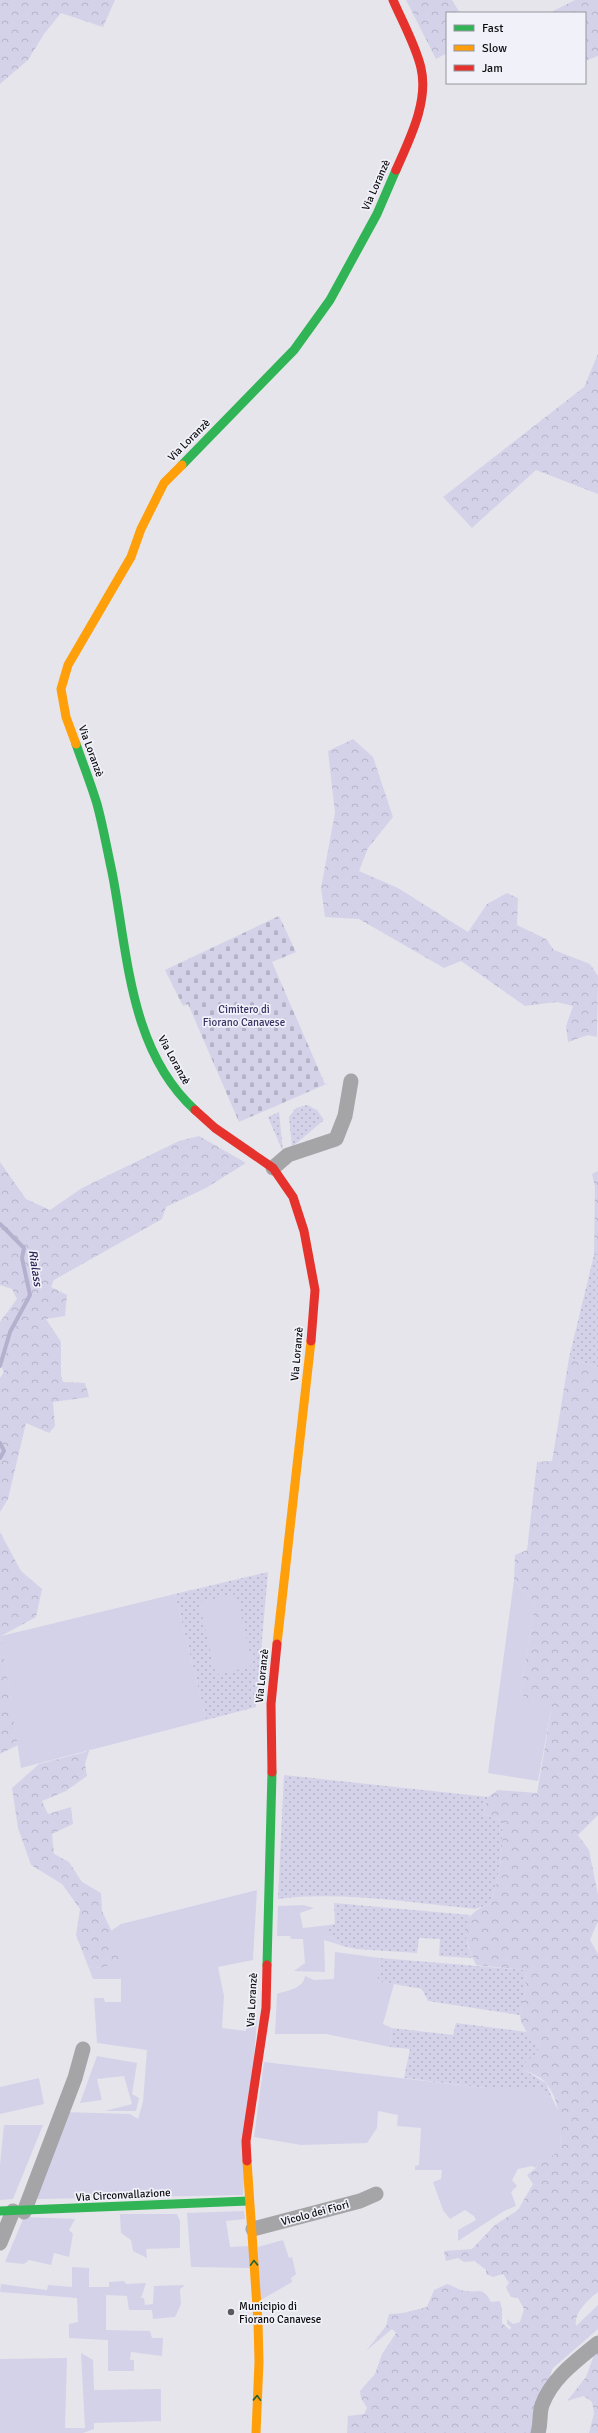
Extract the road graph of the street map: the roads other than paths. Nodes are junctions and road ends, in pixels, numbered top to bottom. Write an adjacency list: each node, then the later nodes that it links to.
1 (393, 0): 3 (street, Via Loranzè)
2 (351, 1081): 3 (street)
3 (273, 1168): 6 (street, Via Loranzè)
4 (83, 2049): 7 (street)
5 (376, 2194): 8 (street, Vicolo dei Fiori)
6 (248, 2201): 7 (street, Via Circonvallazione); 8 (street, Via Loranzè)
7 (12, 2211): 9 (street)
8 (253, 2229): 11 (street, Via Loranzè, one-way to 8)
9 (0, 2243)
10 (598, 2343): 12 (street)
11 (256, 2433)
12 (538, 2433)

